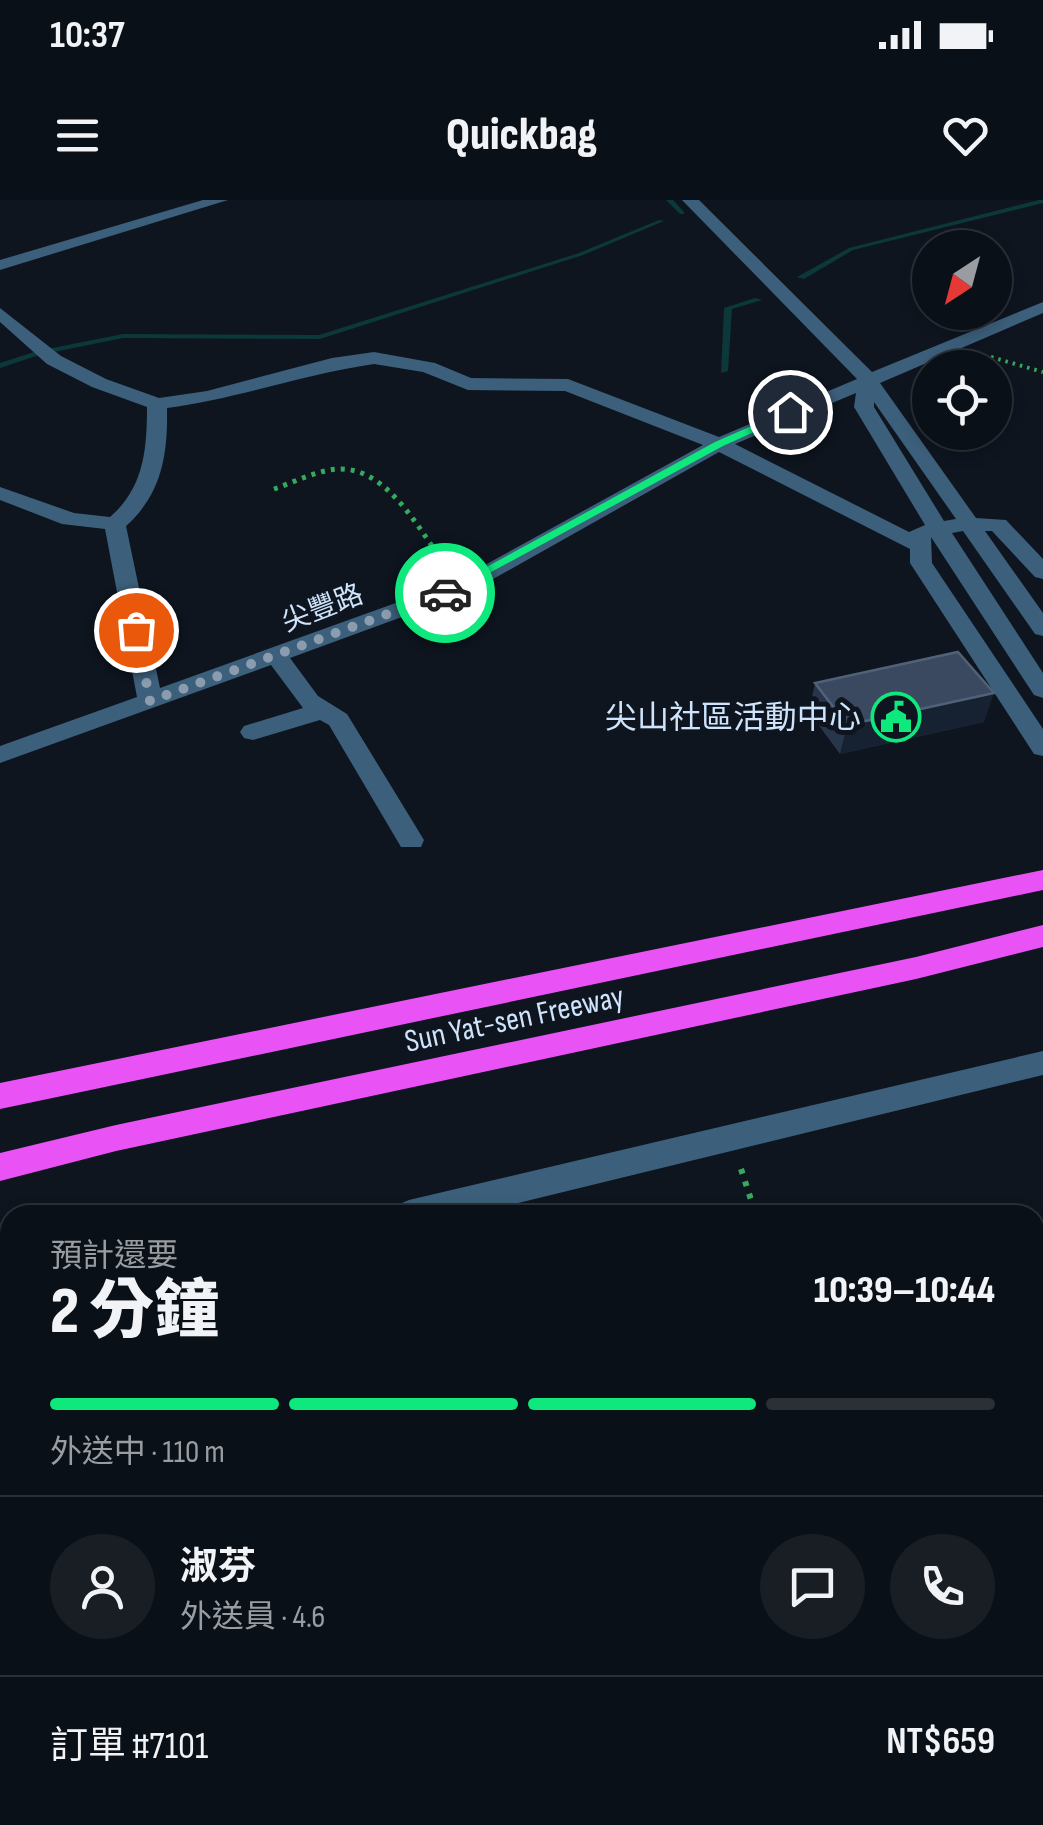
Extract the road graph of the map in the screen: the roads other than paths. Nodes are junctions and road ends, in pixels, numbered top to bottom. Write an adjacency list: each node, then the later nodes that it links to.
1 (220, 200): 3 (street)
2 (690, 200): 6 (street)
3 (0, 265)
4 (1043, 307): 6 (street, 尖豐路)
5 (0, 313): 7 (street)
6 (867, 378): 8 (street, 尖豐路); 11 (street); 12 (street)
7 (157, 404): 8 (street); 10 (street)
8 (719, 444): 13 (street); 16 (street, 尖豐路)
9 (0, 492): 10 (street)
10 (115, 524): 18 (street)
11 (966, 524): 12 (street); 14 (street); 15 (street)
12 (938, 527): 13 (street); 17 (street)
13 (921, 546): 21 (street)
14 (1043, 572)
15 (1043, 629)
16 (277, 656): 18 (street, 尖豐路); 19 (street)
17 (1043, 690)
18 (150, 701): 22 (street, 尖豐路)
19 (326, 710): 20 (street); 23 (street)
20 (253, 732)
21 (1043, 748)
22 (0, 755)
23 (411, 840)
24 (1043, 880): 27 (highway, Sun Yat-sen Freeway)
25 (1043, 936): 28 (highway, Sun Yat-sen Freeway)
26 (1043, 1063): 29 (street)
27 (0, 1096)
28 (0, 1167)
29 (450, 1205)

